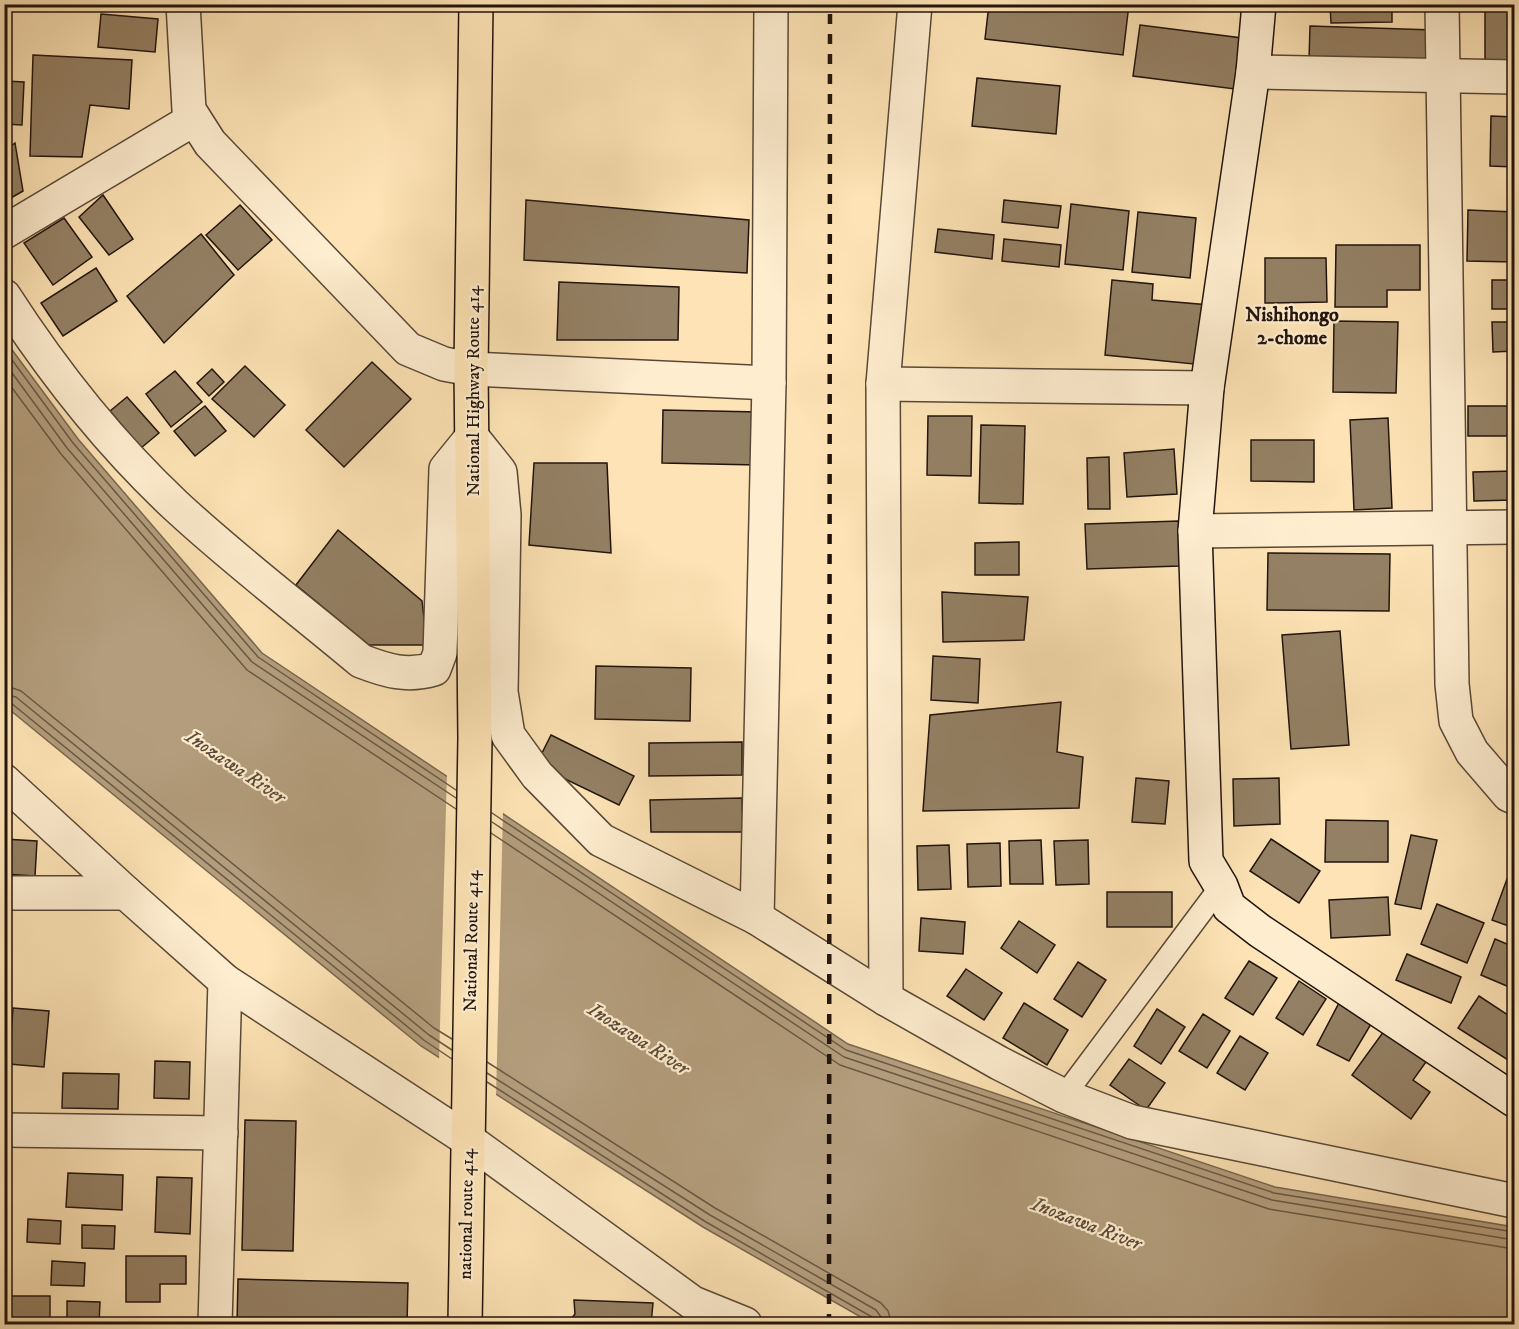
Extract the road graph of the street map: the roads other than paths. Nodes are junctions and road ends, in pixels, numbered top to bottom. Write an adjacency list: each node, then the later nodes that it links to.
1 (183, 4): 10 (street)
2 (477, 4): 13 (highway, National Highway Route 414)
3 (771, 4): 14 (street)
4 (915, 4): 15 (street)
5 (1259, 4): 7 (street)
6 (1442, 4): 8 (street)
7 (1253, 72): 8 (street); 16 (street)
8 (1442, 76): 9 (street); 19 (street)
9 (1515, 77)
10 (194, 119): 11 (street); 13 (street)
11 (4, 232)
12 (4, 296): 17 (street)
13 (471, 369): 14 (street); 17 (highway, National Highway Route 414)
14 (769, 383): 27 (street)
15 (883, 384): 16 (street); 29 (street)
16 (1207, 388): 20 (street)
17 (472, 437): 21 (highway, National Highway Route 414); 27 (street)
18 (1515, 527): 19 (street)
19 (1449, 528): 20 (street); 23 (street)
20 (1195, 531): 24 (street)
21 (474, 777): 32 (highway, National Route 414)
22 (4, 781): 25 (street)
23 (1515, 797)
24 (1221, 886): 30 (lane); 31 (street)
25 (126, 893): 26 (street); 28 (street)
26 (4, 894)
27 (757, 918): 29 (street)
28 (225, 981): 34 (street); 35 (street)
29 (886, 999): 30 (street)
30 (1064, 1096): 36 (street)
31 (1515, 1100)
32 (467, 1104): 35 (highway, national route 414)
33 (4, 1130): 34 (street)
34 (221, 1133): 38 (street)
35 (467, 1139): 37 (street); 39 (highway, national route 414)
36 (1515, 1201)
37 (693, 1314): 40 (street)
38 (215, 1324)
39 (465, 1324)
40 (745, 1324)

